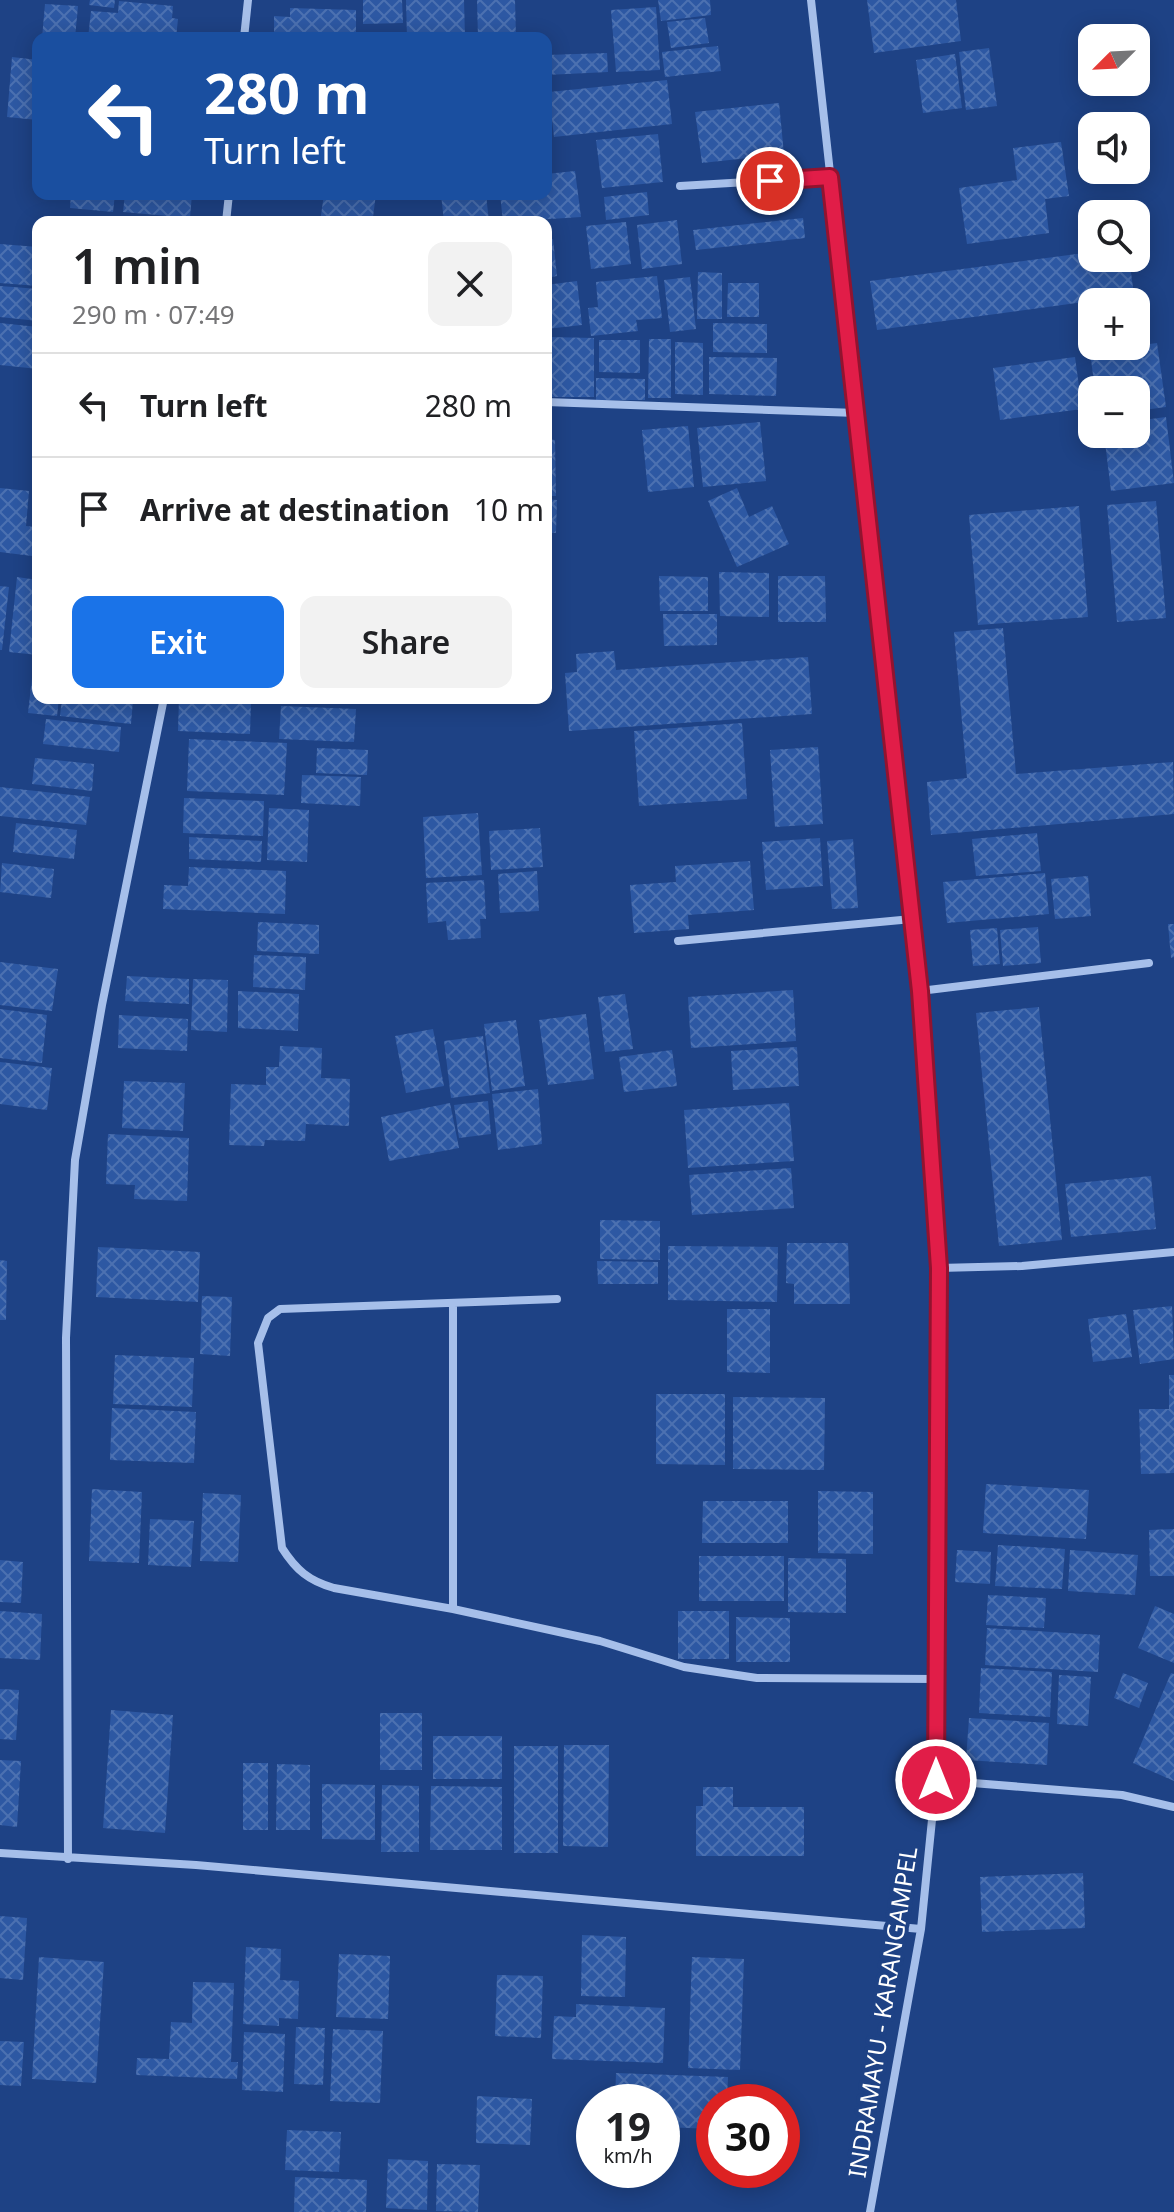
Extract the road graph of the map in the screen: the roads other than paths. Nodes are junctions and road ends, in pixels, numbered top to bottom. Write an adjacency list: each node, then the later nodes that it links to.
1 (248, 0): 3 (street)
2 (811, 0): 4 (street, INDRAMAYU - KARANGAMPEL)
3 (245, 32)
4 (830, 177): 5 (street); 7 (street, INDRAMAYU - KARANGAMPEL)
5 (680, 186)
6 (552, 402): 7 (street)
7 (857, 413): 9 (street, INDRAMAYU - KARANGAMPEL)
8 (163, 704): 22 (street)
9 (912, 919): 10 (street); 12 (street, INDRAMAYU - KARANGAMPEL)
10 (678, 941)
11 (1149, 963): 12 (street)
12 (920, 991): 14 (street, INDRAMAYU - KARANGAMPEL)
13 (1174, 1252): 14 (street)
14 (939, 1268): 18 (street, INDRAMAYU - KARANGAMPEL)
15 (557, 1299): 16 (street)
16 (453, 1305): 17 (street); 17 (street)
17 (453, 1609): 18 (street)
18 (937, 1679): 19 (street, INDRAMAYU - KARANGAMPEL)
19 (936, 1780): 20 (street); 23 (street, INDRAMAYU - KARANGAMPEL)
20 (1174, 1807)
21 (0, 1853): 22 (street)
22 (68, 1859): 23 (street)
23 (921, 1929): 24 (street, INDRAMAYU - KARANGAMPEL)
24 (870, 2212)

